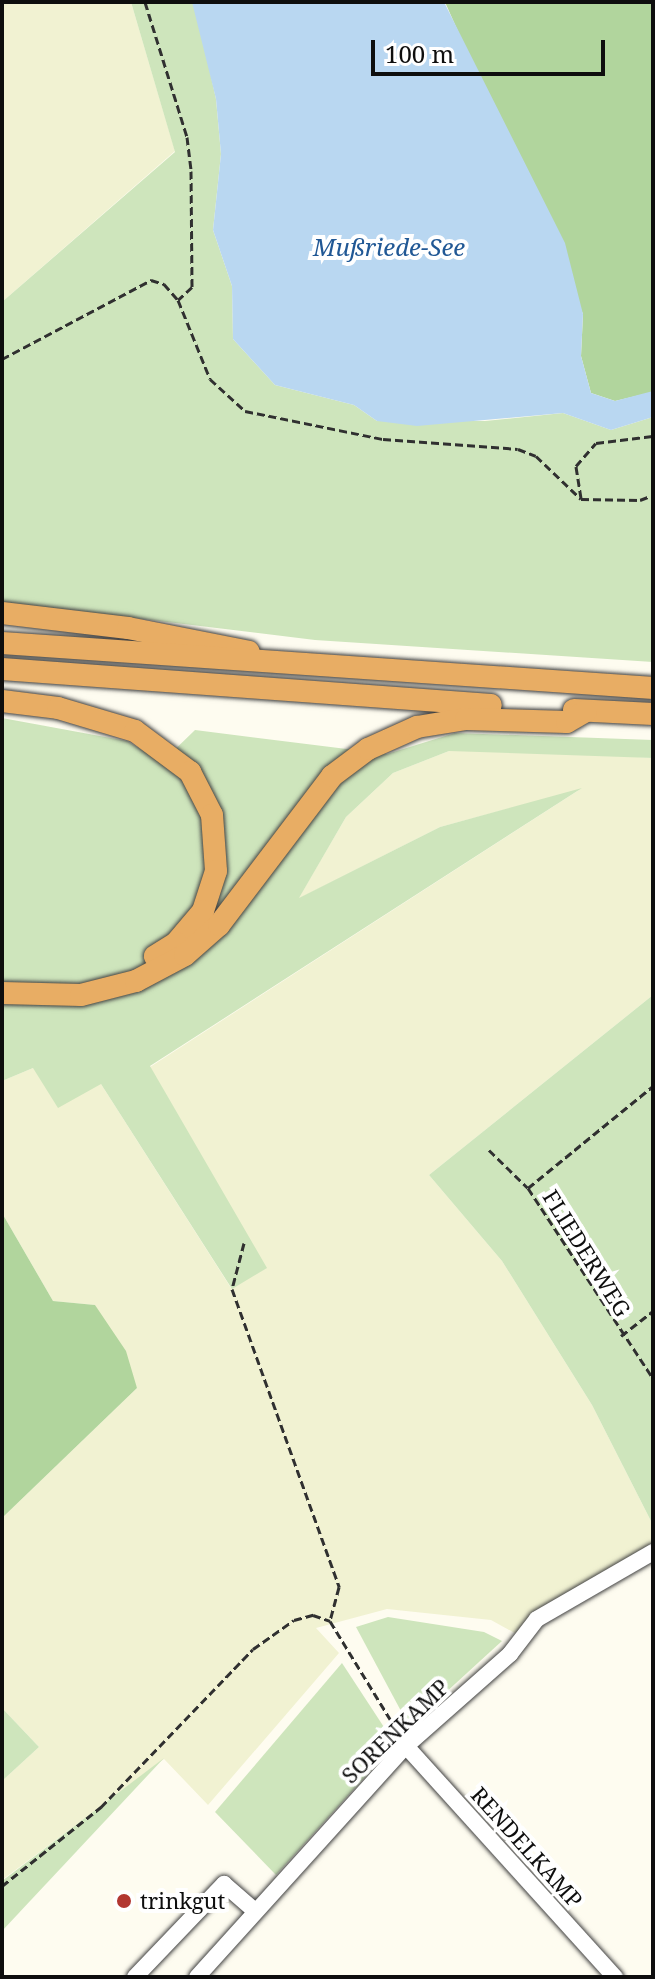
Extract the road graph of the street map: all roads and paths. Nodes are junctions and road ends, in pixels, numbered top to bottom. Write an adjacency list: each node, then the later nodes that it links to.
1 (145, 2): 2 (path)
2 (178, 300): 3 (path); 6 (path)
3 (2, 359)
4 (653, 436): 6 (path)
5 (653, 495): 6 (path)
6 (581, 499)
7 (2, 613): 10 (highway)
8 (2, 643): 10 (highway)
9 (2, 669): 13 (highway)
10 (336, 669): 11 (highway)
11 (653, 688)
12 (2, 701): 15 (highway)
13 (586, 711): 14 (highway); 16 (highway)
14 (653, 714)
15 (2, 982)
16 (2, 993)
17 (653, 1086): 19 (path)
18 (489, 1150): 19 (path, FLIEDERWEG)
19 (528, 1188): 22 (path, FLIEDERWEG)
20 (244, 1243): 25 (path)
21 (653, 1311): 22 (path)
22 (621, 1336): 23 (path, FLIEDERWEG)
23 (653, 1378)
24 (653, 1552): 26 (street, SORENKAMP)
25 (330, 1621): 26 (path); 27 (path)
26 (406, 1746): 28 (street, SORENKAMP); 31 (street, RENDELKAMP)
27 (2, 1886)
28 (254, 1910): 29 (street); 30 (street, SORENKAMP)
29 (135, 1977)
30 (197, 1977)
31 (615, 1977)

